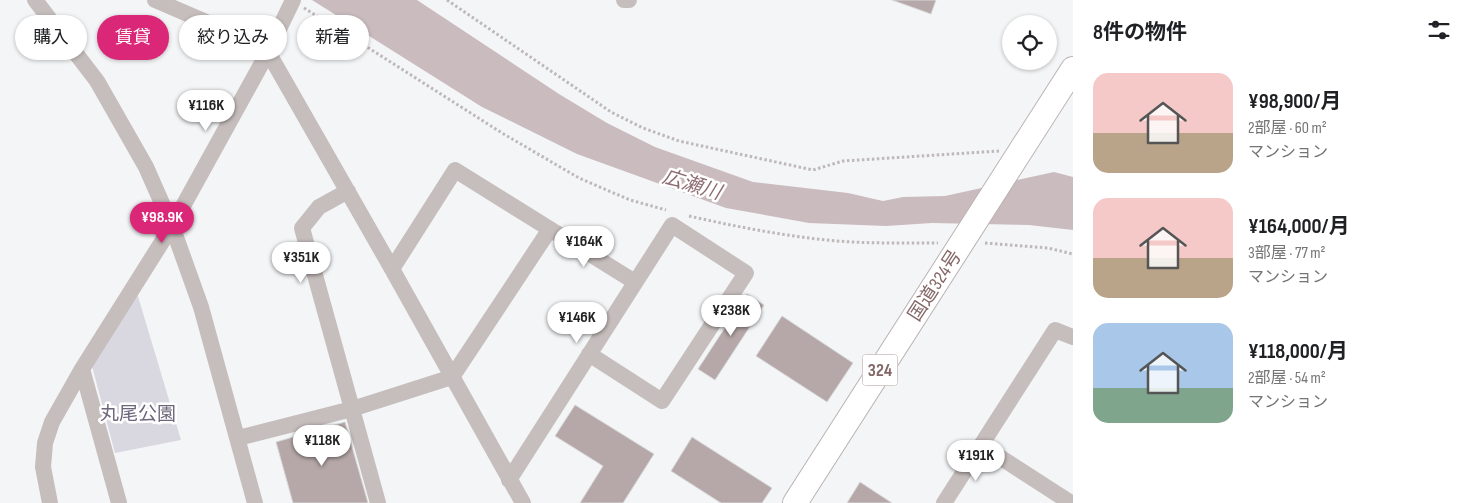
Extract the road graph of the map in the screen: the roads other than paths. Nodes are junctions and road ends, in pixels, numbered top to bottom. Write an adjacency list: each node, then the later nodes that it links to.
1 (35, 0): 12 (street)
2 (155, 0): 6 (street)
3 (624, 0): 4 (street)
4 (629, 0)
5 (293, 1): 7 (street)
6 (190, 15)
7 (286, 15)
8 (264, 60): 12 (street)
9 (273, 60): 11 (street)
10 (1073, 68): 24 (highway, 国道324号 / 324)
11 (348, 192): 14 (street); 20 (street)
12 (172, 226): 18 (street); 21 (street)
13 (550, 229): 14 (street); 15 (street); 19 (street)
14 (392, 269): 19 (street)
15 (635, 282): 17 (street); 17 (street)
16 (1073, 337): 22 (street)
17 (589, 354): 23 (street)
18 (82, 369): 25 (street); 26 (street)
19 (452, 377): 20 (street); 23 (street)
20 (352, 409): 21 (street); 28 (street)
21 (238, 438): 27 (street)
22 (982, 445): 30 (street); 31 (street)
23 (509, 480): 29 (street)
24 (799, 502)
25 (50, 503)
26 (119, 503)
27 (255, 503)
28 (378, 503)
29 (523, 503)
30 (944, 503)
31 (1071, 503)

